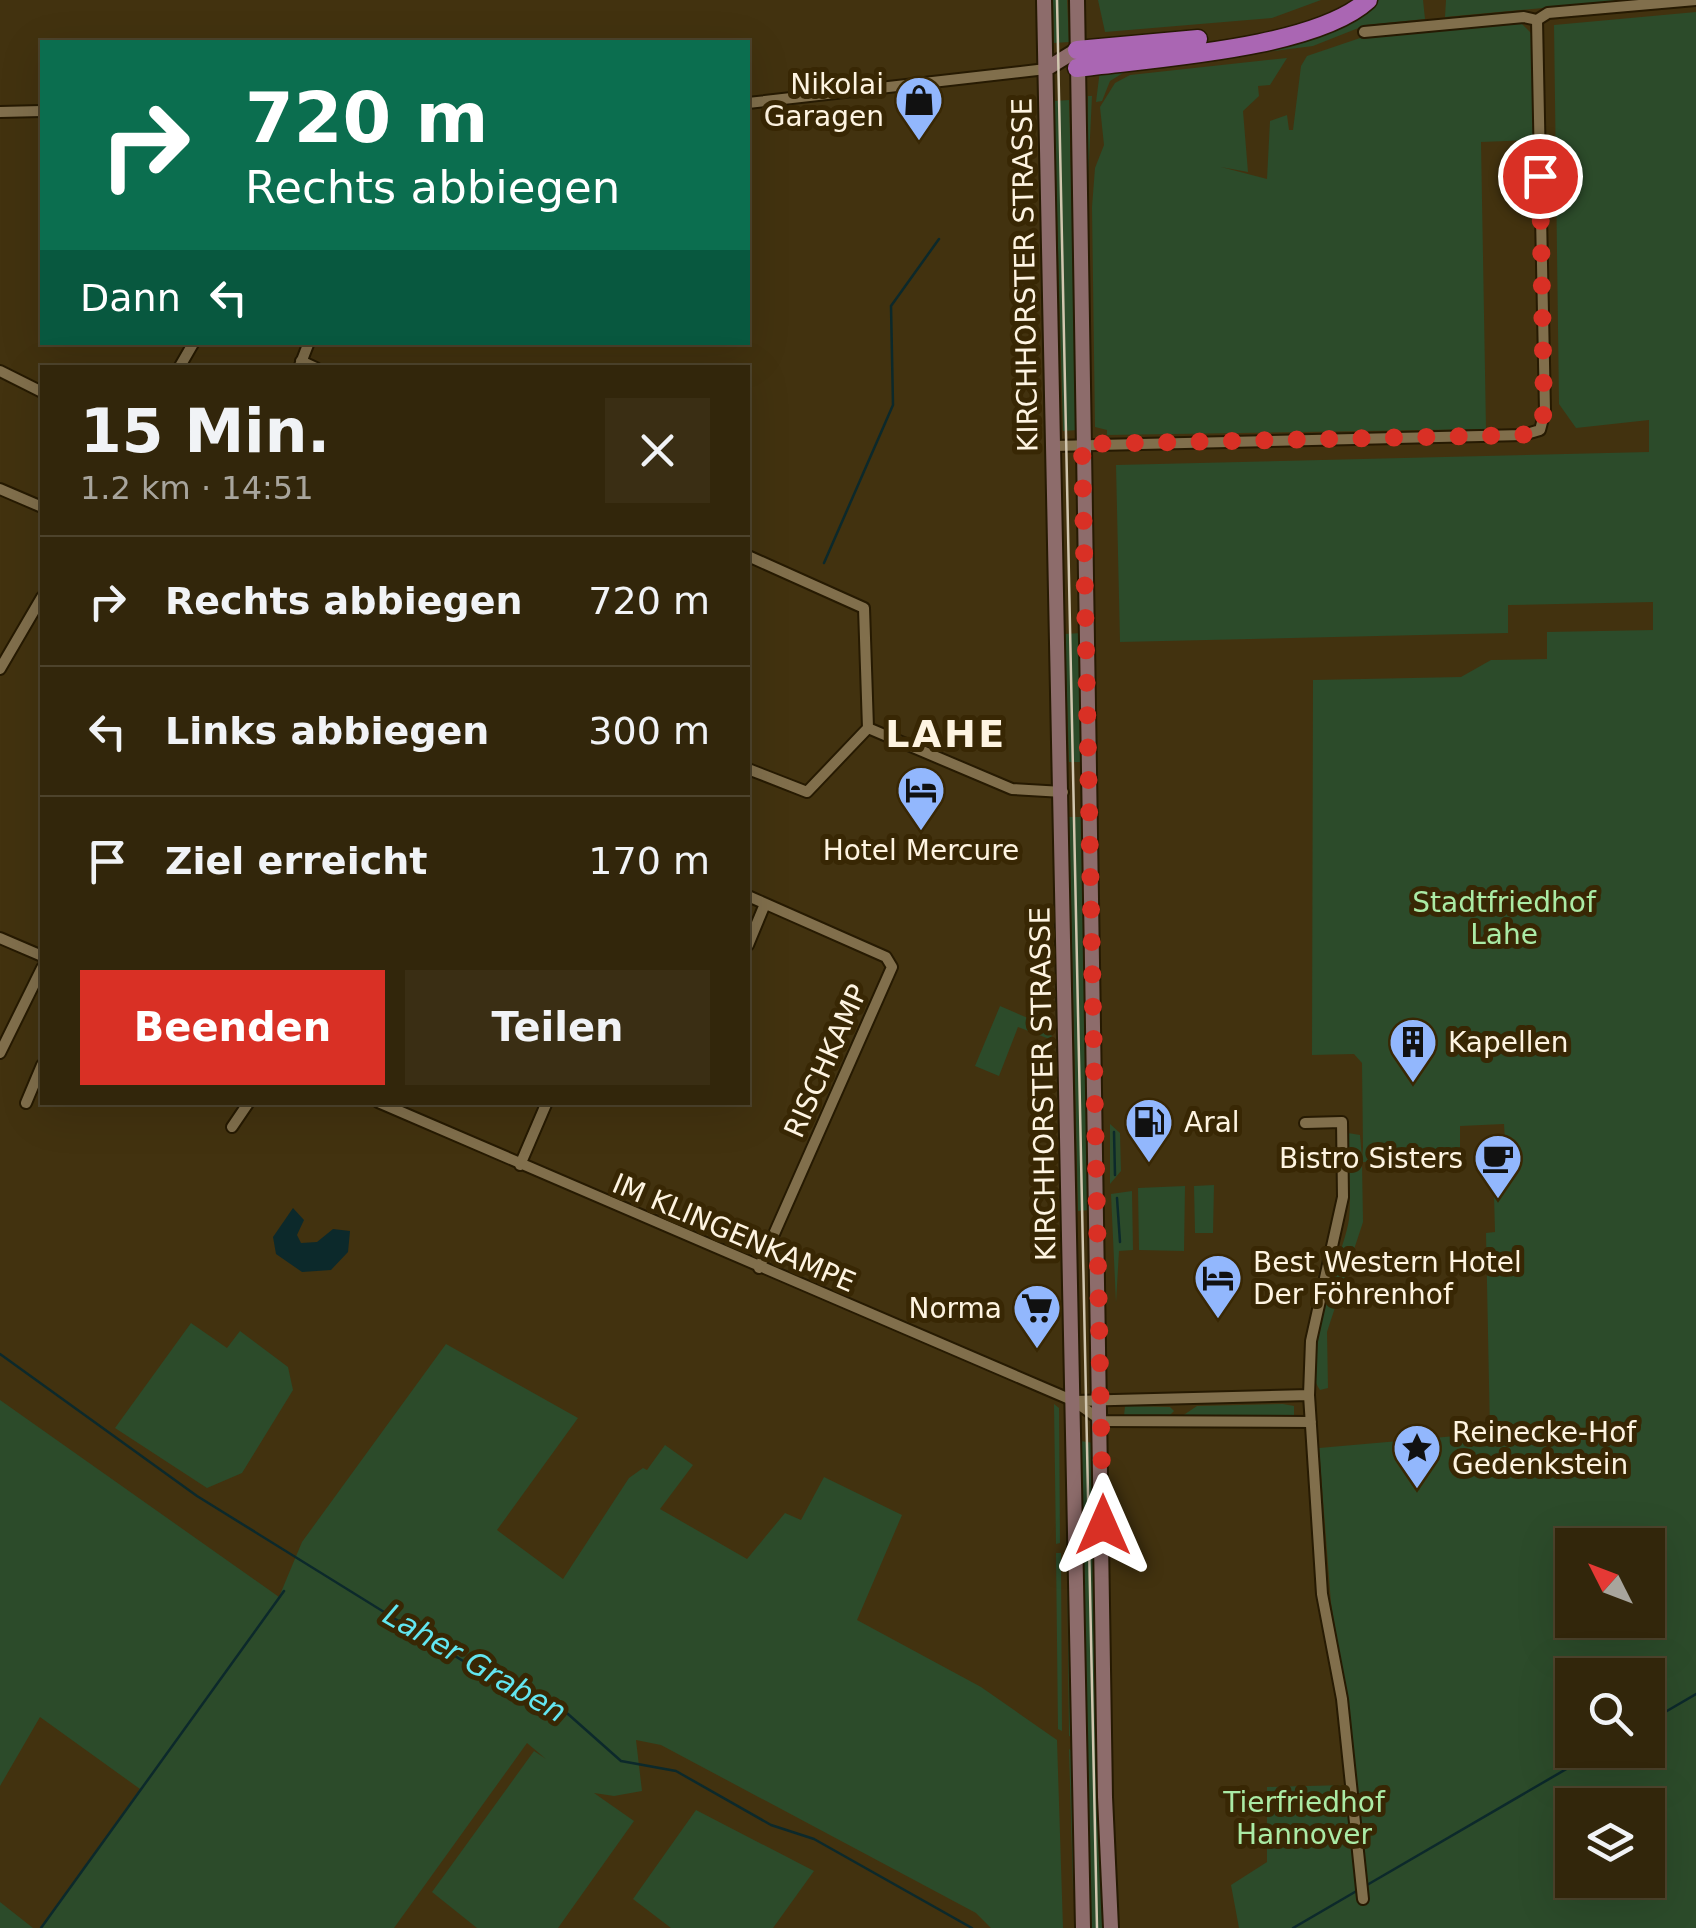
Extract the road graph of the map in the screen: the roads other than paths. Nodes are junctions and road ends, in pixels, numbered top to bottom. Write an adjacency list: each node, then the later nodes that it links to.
1 (1044, 0): 9 (main road, KIRCHHORSTER STRASSE)
2 (1077, 0): 8 (main road, KIRCHHORSTER STRASSE)
3 (1350, 0): 8 (highway)
4 (1368, 0): 8 (highway)
5 (1696, 0): 6 (street)
6 (1537, 20): 7 (street); 15 (street)
7 (1364, 32)
8 (1077, 59): 9 (main road); 15 (main road, KIRCHHORSTER STRASSE)
9 (1046, 69): 10 (street); 16 (main road, KIRCHHORSTER STRASSE)
10 (750, 103)
11 (40, 111): 12 (street)
12 (0, 112)
13 (0, 371): 14 (street)
14 (40, 391)
15 (1082, 444): 16 (street); 25 (main road, KIRCHHORSTER STRASSE)
16 (1054, 446): 24 (main road, KIRCHHORSTER STRASSE)
17 (0, 489): 18 (street)
18 (40, 507)
19 (750, 557): 22 (street)
20 (40, 600): 21 (street)
21 (0, 669)
22 (868, 728): 23 (street); 24 (street)
23 (750, 770)
24 (1063, 792): 25 (main road); 44 (main road, KIRCHHORSTER STRASSE)
25 (1090, 792): 43 (main road, KIRCHHORSTER STRASSE)
26 (750, 897): 27 (street, RISCHKAMP)
27 (765, 904): 29 (street); 41 (street, RISCHKAMP)
28 (0, 938): 30 (street)
29 (750, 940)
30 (40, 955)
31 (40, 972): 32 (street)
32 (0, 1054)
33 (40, 1071): 34 (street)
34 (26, 1103)
35 (247, 1105): 39 (street)
36 (385, 1105): 40 (street, IM KLINGENKAMPE)
37 (547, 1105): 40 (street)
38 (1306, 1123): 42 (street)
39 (232, 1126)
40 (520, 1165): 41 (street, IM KLINGENKAMPE)
41 (759, 1268): 44 (street, IM KLINGENKAMPE)
42 (1310, 1395): 43 (street); 46 (street)
43 (1102, 1400): 44 (street); 45 (main road, KIRCHHORSTER STRASSE)
44 (1074, 1401): 45 (street); 48 (main road, KIRCHHORSTER STRASSE)
45 (1102, 1422): 46 (street); 49 (main road, KIRCHHORSTER STRASSE)
46 (1310, 1422): 47 (street)
47 (1363, 1899)
48 (1084, 1928)
49 (1111, 1928)

